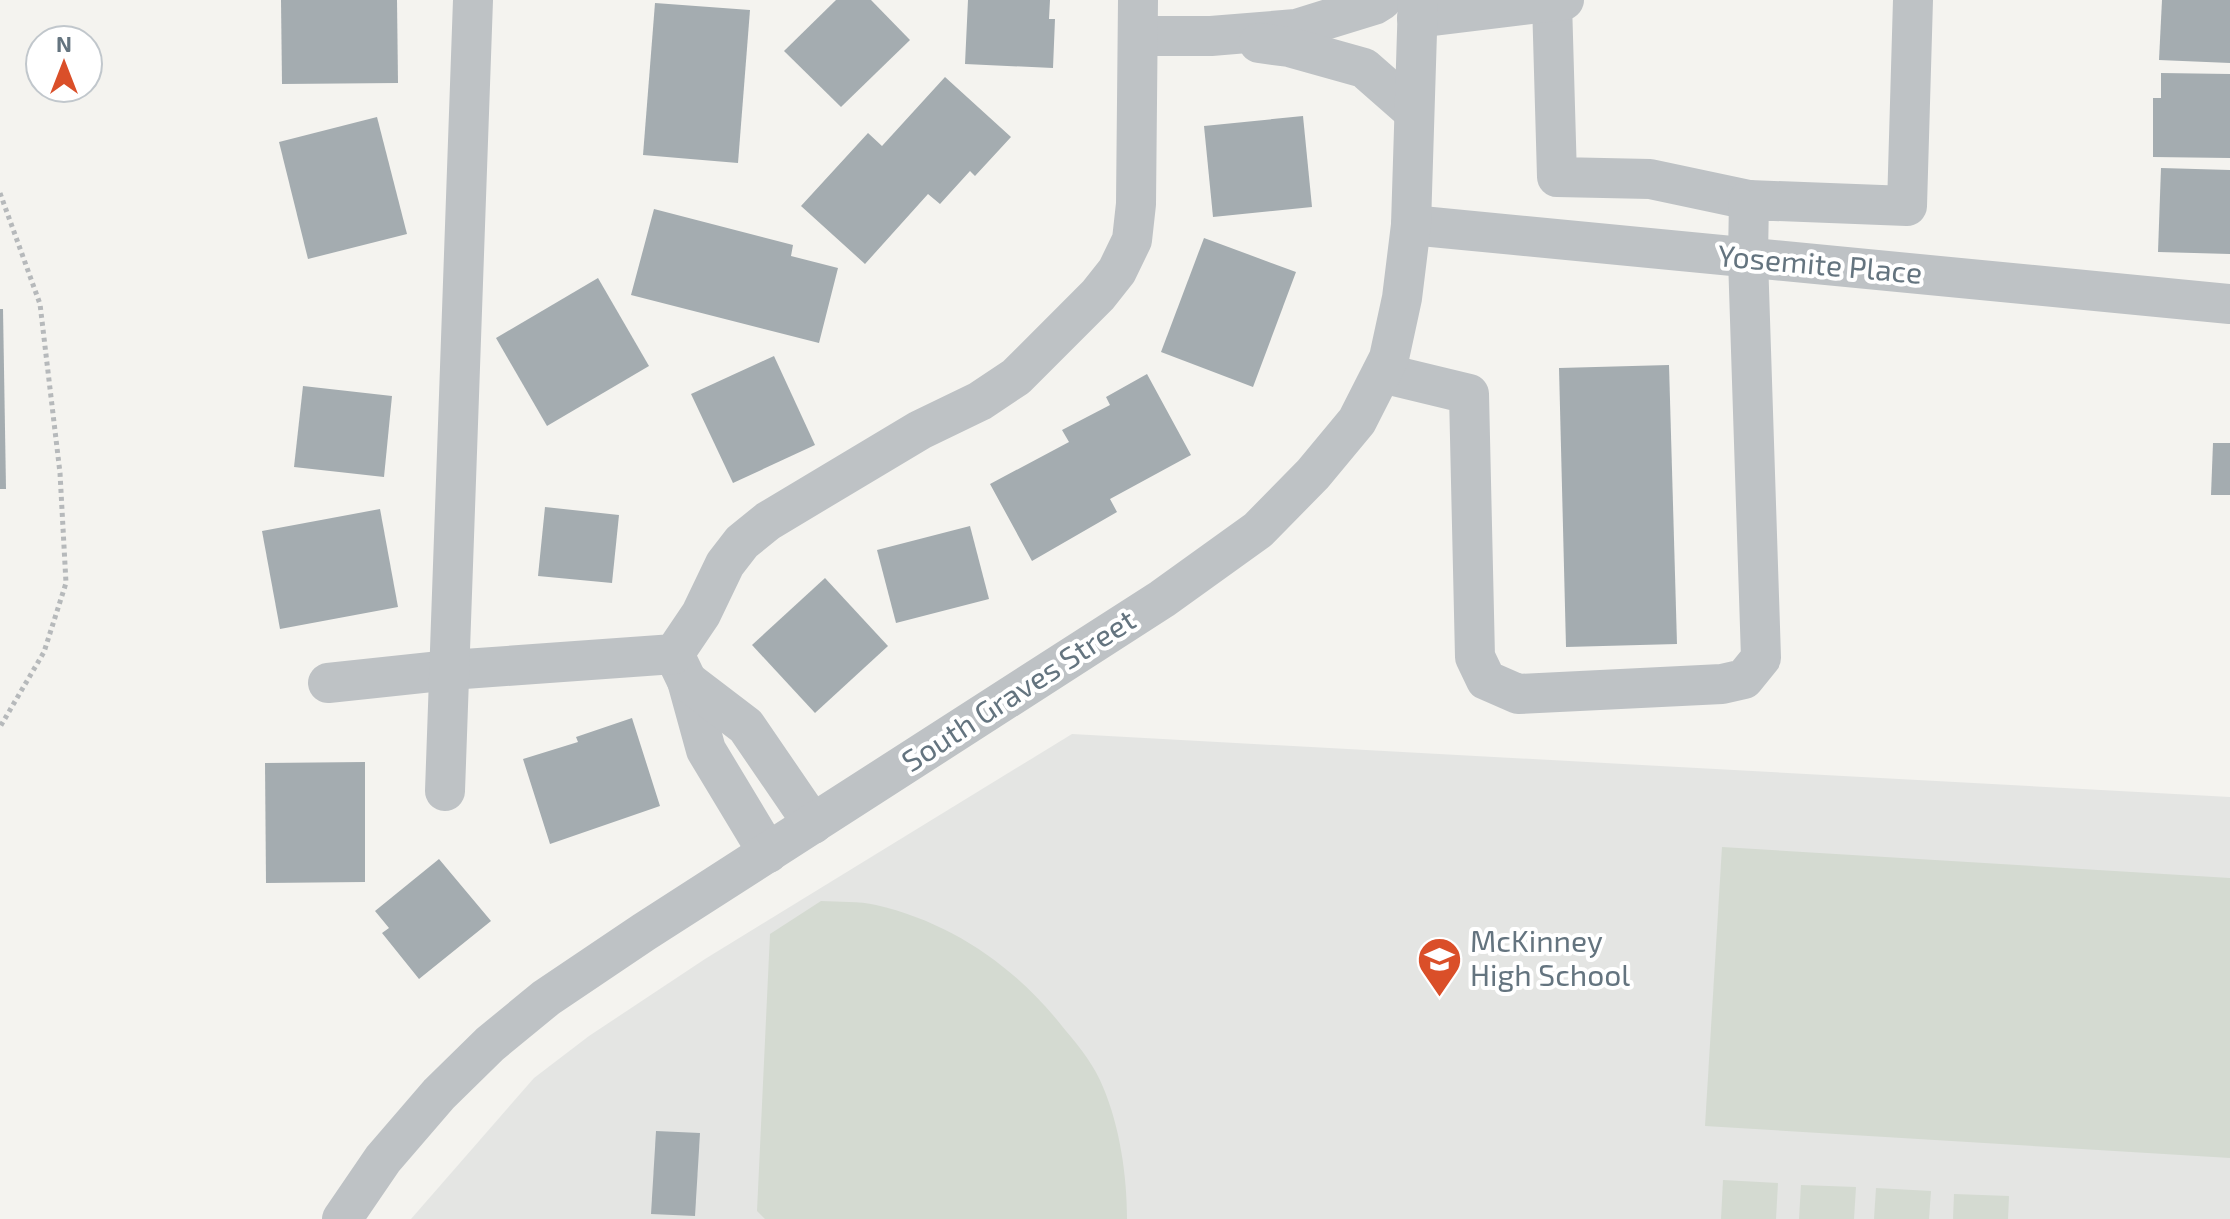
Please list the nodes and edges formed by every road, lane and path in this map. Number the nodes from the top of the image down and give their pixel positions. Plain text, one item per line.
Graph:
1 (473, 0) edge
2 (1382, 0) edge
3 (1913, 0) edge
4 (1558, 1) edge
5 (1418, 9) edge
6 (1138, 18) edge
7 (1211, 36) junction
8 (1413, 111) junction
9 (0, 193) edge
10 (1749, 200) junction
11 (1411, 225) junction
12 (1748, 258) junction
13 (2230, 304) edge
14 (1382, 373) junction
15 (681, 668) junction
16 (450, 670) junction
17 (328, 683) dead end
18 (0, 727) edge
19 (445, 791) dead end
20 (813, 824) junction
21 (768, 853) junction
22 (342, 1219) edge

1 - 16 street
2 - 7 street
3 - 10 street
4 - 5 street
4 - 10 street
5 - 8 street, South Graves Street
6 - 7 street
6 - 15 street
7 - 8 street
8 - 11 street, South Graves Street
9 - 18 path
10 - 12 street
11 - 12 street, Yosemite Place
11 - 14 street, South Graves Street
12 - 13 street, Yosemite Place
12 - 14 street
14 - 20 street, South Graves Street
15 - 16 street
15 - 20 street
15 - 21 street
16 - 17 street
16 - 19 street
20 - 21 street, South Graves Street
21 - 22 street, South Graves Street

